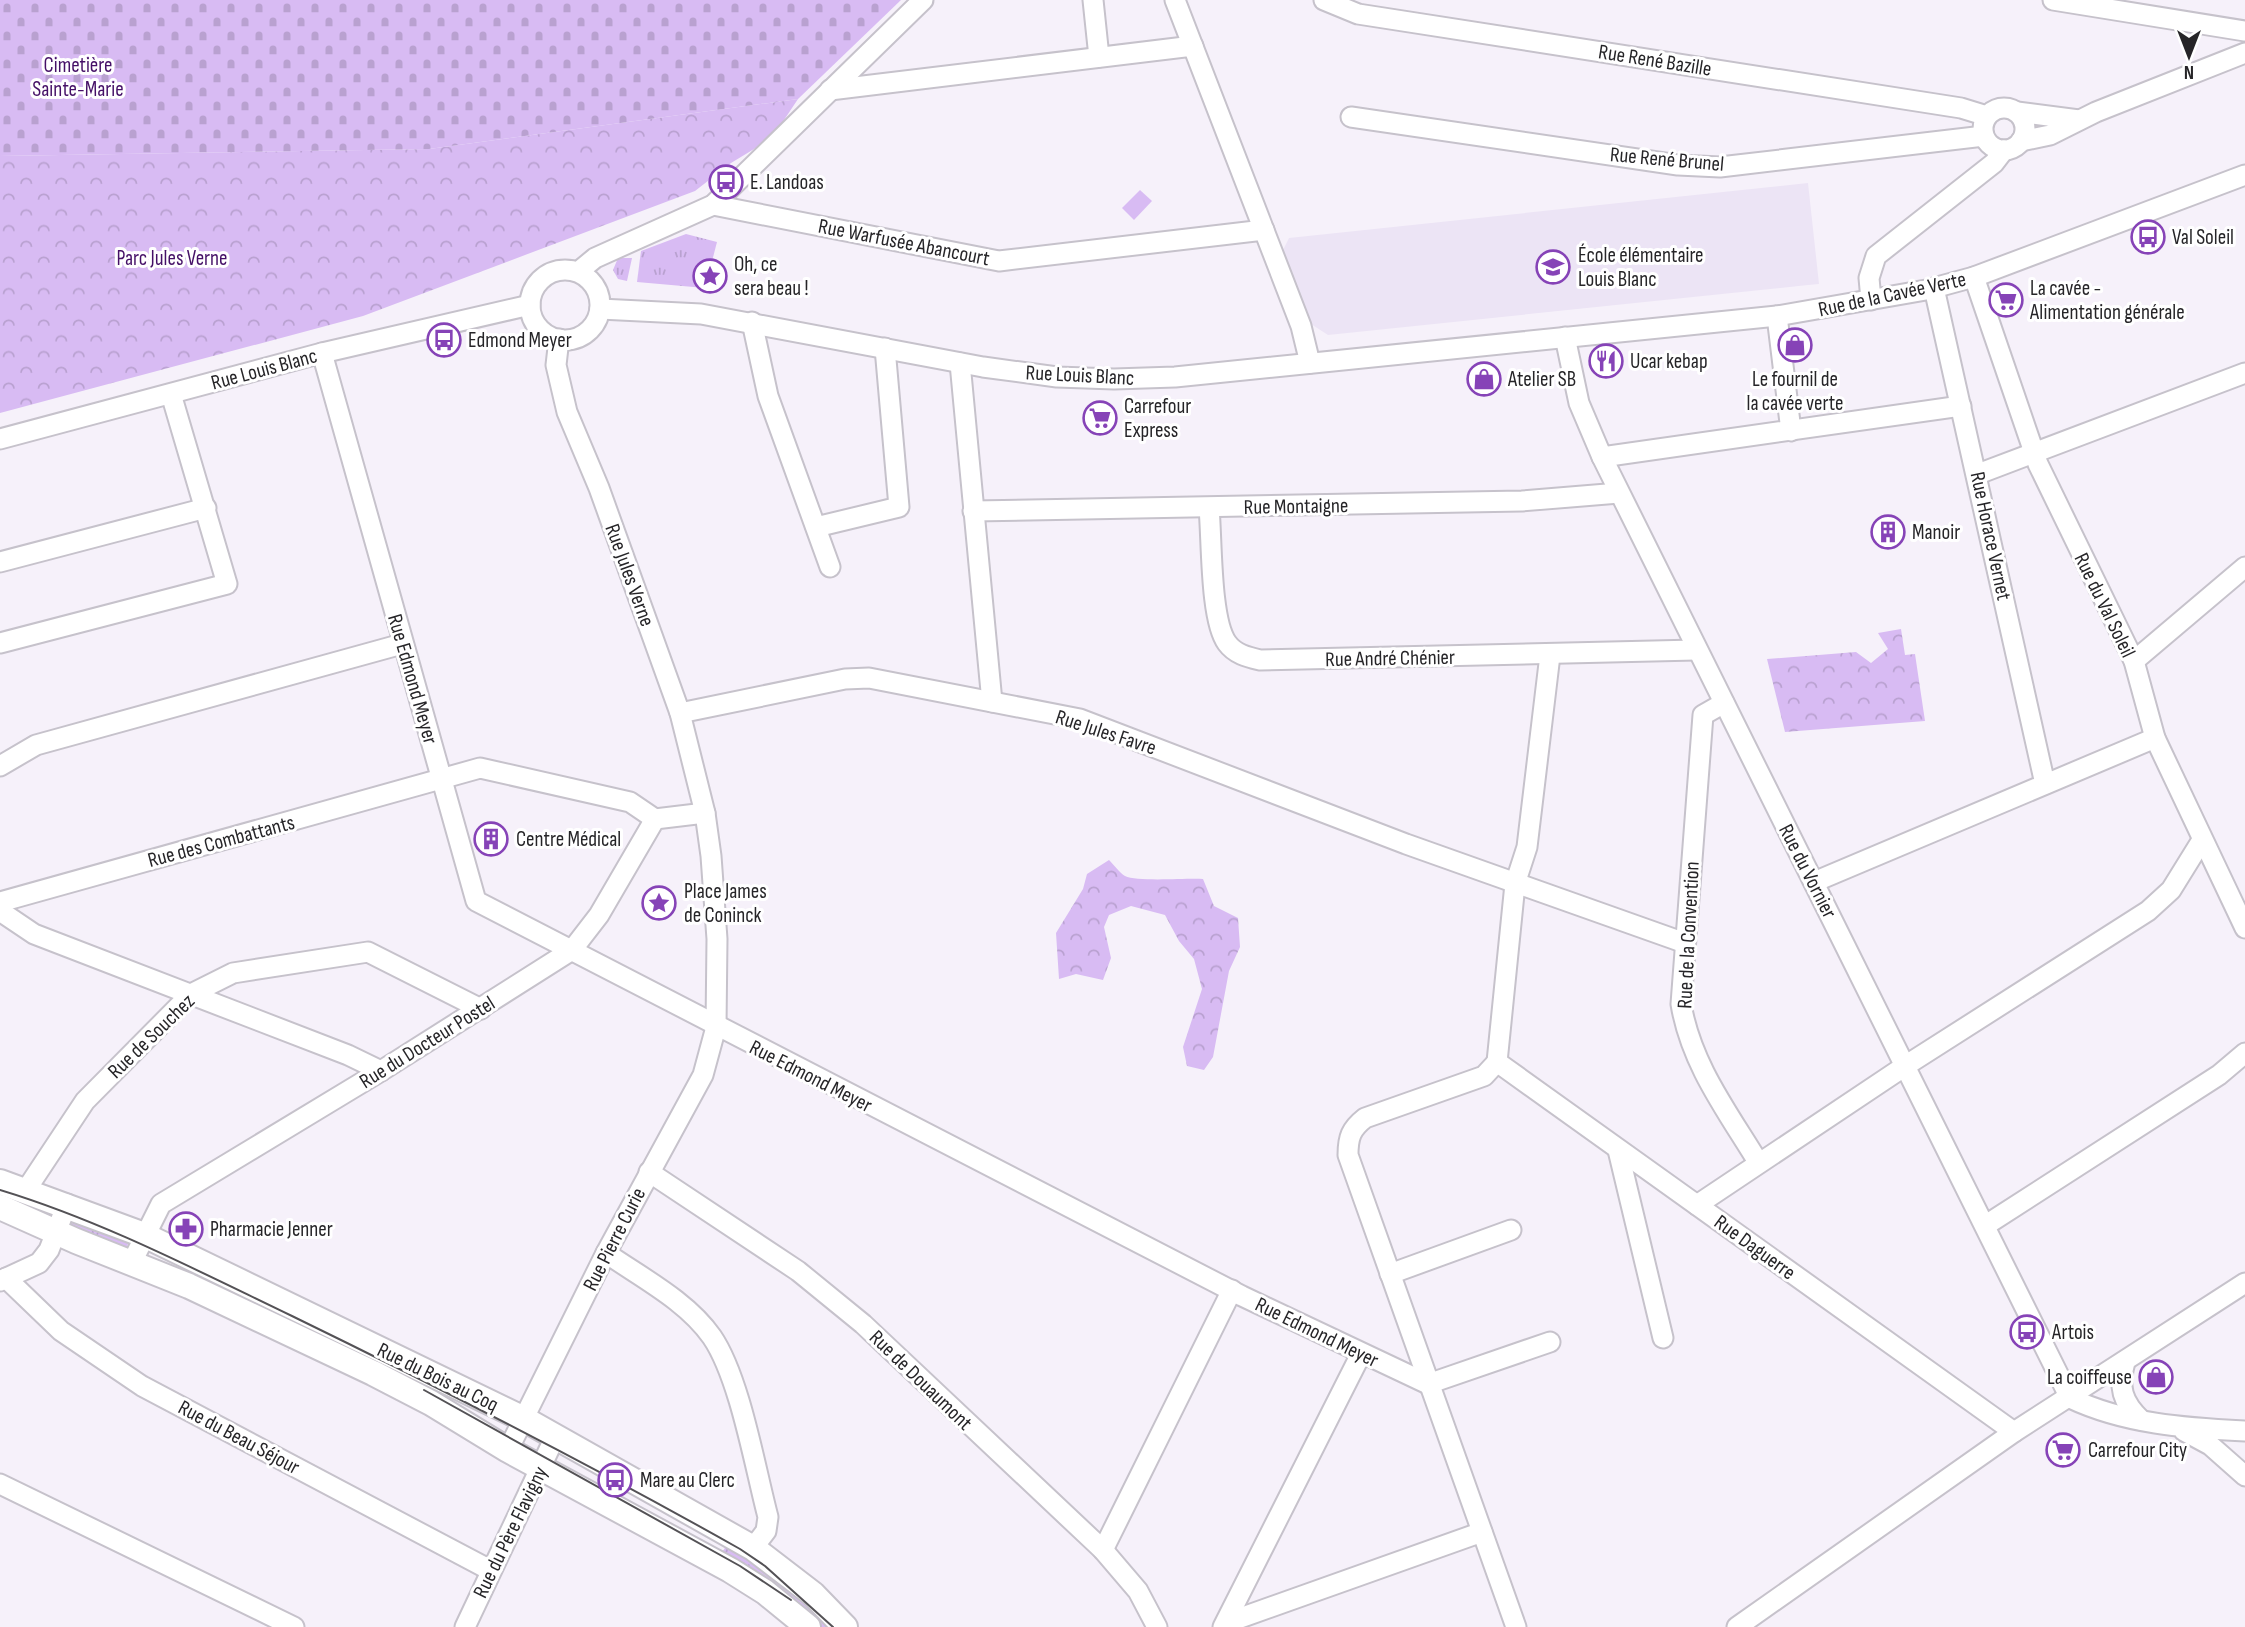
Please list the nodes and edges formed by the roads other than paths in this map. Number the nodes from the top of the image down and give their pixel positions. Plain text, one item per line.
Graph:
1 (923, 0) edge
2 (1093, 0) edge
3 (1175, 0) edge
4 (1324, 0) edge
5 (2053, 0) edge
6 (2245, 31) edge
7 (1193, 46) junction
8 (2245, 53) edge
9 (1099, 57) junction
10 (830, 90) junction
11 (2017, 112) junction
12 (1987, 116) junction
13 (1351, 117) dead end
14 (2079, 120) junction
15 (1984, 136) junction
16 (2012, 146) junction
17 (2245, 175) edge
18 (713, 205) junction
19 (1264, 230) junction
20 (578, 272) junction
21 (1974, 277) junction
22 (1934, 288) junction
23 (1871, 300) junction
24 (530, 305) junction
25 (600, 309) junction
26 (1777, 316) junction
27 (752, 322) junction
28 (1564, 337) junction
29 (559, 339) junction
30 (885, 348) junction
31 (322, 353) junction
32 (960, 363) junction
33 (1310, 363) junction
34 (2245, 373) edge
35 (171, 394) junction
36 (1961, 406) junction
37 (1791, 431) junction
38 (0, 439) edge
39 (2034, 454) junction
40 (1602, 457) junction
41 (1978, 474) junction
42 (1619, 493) junction
43 (206, 508) junction
44 (1209, 508) junction
45 (973, 511) junction
46 (816, 527) junction
47 (0, 562) edge
48 (830, 567) dead end
49 (2245, 567) edge
50 (0, 643) edge
51 (402, 645) junction
52 (1696, 650) junction
53 (1550, 655) junction
54 (2134, 661) junction
55 (992, 702) junction
56 (1724, 703) junction
57 (680, 713) junction
58 (2155, 737) junction
59 (0, 766) edge
60 (442, 780) junction
61 (2045, 784) junction
62 (705, 813) junction
63 (655, 818) junction
64 (2202, 840) junction
65 (1814, 882) junction
66 (1515, 884) junction
67 (0, 902) edge
68 (0, 911) edge
69 (2245, 928) edge
70 (1685, 943) junction
71 (572, 950) junction
72 (191, 995) junction
73 (481, 1009) junction
74 (716, 1027) junction
75 (2245, 1053) edge
76 (1497, 1062) junction
77 (1905, 1066) junction
78 (381, 1071) junction
79 (1618, 1150) junction
80 (1758, 1161) junction
81 (649, 1172) junction
82 (0, 1182) edge
83 (26, 1190) junction
84 (67, 1204) junction
85 (1697, 1205) junction
86 (0, 1207) edge
87 (1986, 1225) junction
88 (1511, 1230) dead end
89 (56, 1233) junction
90 (144, 1235) junction
91 (606, 1253) junction
92 (131, 1264) junction
93 (1390, 1274) junction
94 (3, 1279) edge
95 (2245, 1283) edge
96 (1232, 1290) junction
97 (1663, 1338) dead end
98 (1550, 1342) dead end
99 (1361, 1354) junction
100 (2125, 1362) junction
101 (1428, 1384) junction
102 (2070, 1398) junction
103 (524, 1419) junction
104 (2141, 1420) junction
105 (2176, 1427) junction
106 (2245, 1431) edge
107 (2014, 1432) junction
108 (555, 1437) junction
109 (2245, 1438) edge
110 (508, 1450) junction
111 (2229, 1462) junction
112 (540, 1468) junction
113 (2245, 1476) edge
114 (0, 1484) edge
115 (1482, 1532) junction
116 (753, 1548) junction
117 (1103, 1550) junction
118 (490, 1570) junction
119 (1225, 1625) edge
120 (294, 1627) edge
121 (465, 1627) edge
122 (808, 1627) edge
123 (845, 1627) edge
124 (1157, 1627) edge
125 (1516, 1627) edge
126 (1737, 1627) edge

1 - 10 street
2 - 9 street
3 - 7 street
4 - 12 street, Rue René Bazille
5 - 6 street
7 - 9 street
7 - 19 street
8 - 14 street
9 - 10 street
10 - 18 street
11 - 12 street
11 - 14 street
11 - 16 street
12 - 15 street
13 - 15 street, Rue René Brunel
14 - 16 street
15 - 16 street
16 - 23 street
17 - 21 street, Rue de la Cavée Verte
18 - 19 street, Rue Warfusée Abancourt
18 - 20 street
19 - 33 street
20 - 24 street
20 - 25 street
21 - 22 street, Rue de la Cavée Verte
21 - 39 street, Rue du Val Soleil
22 - 23 street, Rue de la Cavée Verte
22 - 36 street, Rue Horace Vernet
23 - 26 street, Rue de la Cavée Verte
24 - 29 street
24 - 31 street, Rue Louis Blanc
25 - 27 street, Rue Louis Blanc
25 - 29 street
26 - 28 street, Rue de la Cavée Verte
26 - 37 street
27 - 30 street, Rue Louis Blanc
27 - 46 street
28 - 33 street, Rue Louis Blanc
28 - 40 street, Rue du Vornier
29 - 57 street, Rue Jules Verne
30 - 32 street, Rue Louis Blanc
30 - 46 street
31 - 35 street, Rue Louis Blanc
31 - 51 street, Rue Edmond Meyer
32 - 33 street, Rue Louis Blanc
32 - 45 street
34 - 39 street
35 - 38 street, Rue Louis Blanc
35 - 43 street
36 - 37 street
36 - 41 street, Rue Horace Vernet
37 - 40 street
39 - 41 street
39 - 54 street, Rue du Val Soleil
40 - 42 street, Rue du Vornier
41 - 61 street, Rue Horace Vernet
42 - 44 street, Rue Montaigne
42 - 52 street, Rue du Vornier
43 - 47 street
43 - 50 street
44 - 45 street, Rue Montaigne
44 - 53 street, Rue André Chénier
45 - 55 street
46 - 48 street
49 - 54 street
51 - 59 street
51 - 60 street, Rue Edmond Meyer
52 - 53 street, Rue André Chénier
52 - 56 street, Rue du Vornier
53 - 66 street
54 - 58 street, Rue du Val Soleil
55 - 57 street, Rue Jules Favre
55 - 66 street, Rue Jules Favre
56 - 65 street, Rue du Vornier
56 - 70 street, Rue de la Convention
57 - 62 street, Rue Jules Verne
58 - 61 street
58 - 64 street, Rue du Val Soleil
60 - 63 street, Rue des Combattants
60 - 67 street, Rue des Combattants
60 - 71 street, Rue Edmond Meyer
61 - 65 street
62 - 63 street
62 - 74 street
63 - 71 street, Rue du Docteur Postel
64 - 69 street, Rue du Val Soleil
64 - 77 street
65 - 77 street, Rue du Vornier
66 - 70 street, Rue Jules Favre
66 - 76 street
68 - 72 street
70 - 80 street, Rue de la Convention
71 - 73 street, Rue du Docteur Postel
71 - 74 street, Rue Edmond Meyer
72 - 73 street, Rue de Souchez
72 - 78 street
72 - 83 street, Rue de Souchez
73 - 78 street, Rue du Docteur Postel
74 - 81 street, Rue Pierre Curie
74 - 96 street, Rue Edmond Meyer
75 - 87 street
76 - 79 street, Rue Daguerre
76 - 93 street
77 - 80 street
77 - 87 street, Rue du Vornier
78 - 90 street, Rue du Docteur Postel
79 - 85 street, Rue Daguerre
79 - 97 street
80 - 85 street
81 - 91 street, Rue Pierre Curie
81 - 117 street, Rue de Douaumont
82 - 83 main road, Rue du Bois au Coq
83 - 84 main road, Rue du Bois au Coq
84 - 89 street
84 - 90 main road, Rue du Bois au Coq
85 - 107 street, Rue Daguerre
86 - 89 main road, Rue du Bois au Coq
87 - 102 street, Rue du Vornier
88 - 93 street
89 - 92 main road, Rue du Bois au Coq
89 - 94 street
90 - 92 street, Rue du Docteur Postel
90 - 103 main road, Rue du Bois au Coq
91 - 103 street, Rue Pierre Curie
91 - 116 street
92 - 110 main road, Rue du Bois au Coq
93 - 101 street
94 - 118 street, Rue du Beau Séjour
95 - 100 street
96 - 99 street, Rue Edmond Meyer
96 - 117 street
98 - 101 street
99 - 101 street, Rue Edmond Meyer
99 - 119 street
100 - 102 street
100 - 104 street
101 - 115 street
102 - 104 street
102 - 107 street
103 - 108 main road, Rue du Bois au Coq
103 - 110 street, Rue Pierre Curie
104 - 105 street
105 - 106 street
105 - 111 street
107 - 126 street
108 - 112 street, Rue du Père Flavigny
108 - 116 main road, Rue du Bois au Coq
109 - 111 street
110 - 112 main road, Rue du Bois au Coq
111 - 113 street
112 - 118 street, Rue du Père Flavigny
112 - 122 main road, Rue du Bois au Coq
114 - 120 street
115 - 119 street
115 - 125 street
116 - 123 main road, Rue du Bois au Coq
117 - 124 street, Rue de Douaumont
118 - 121 street, Rue du Père Flavigny

